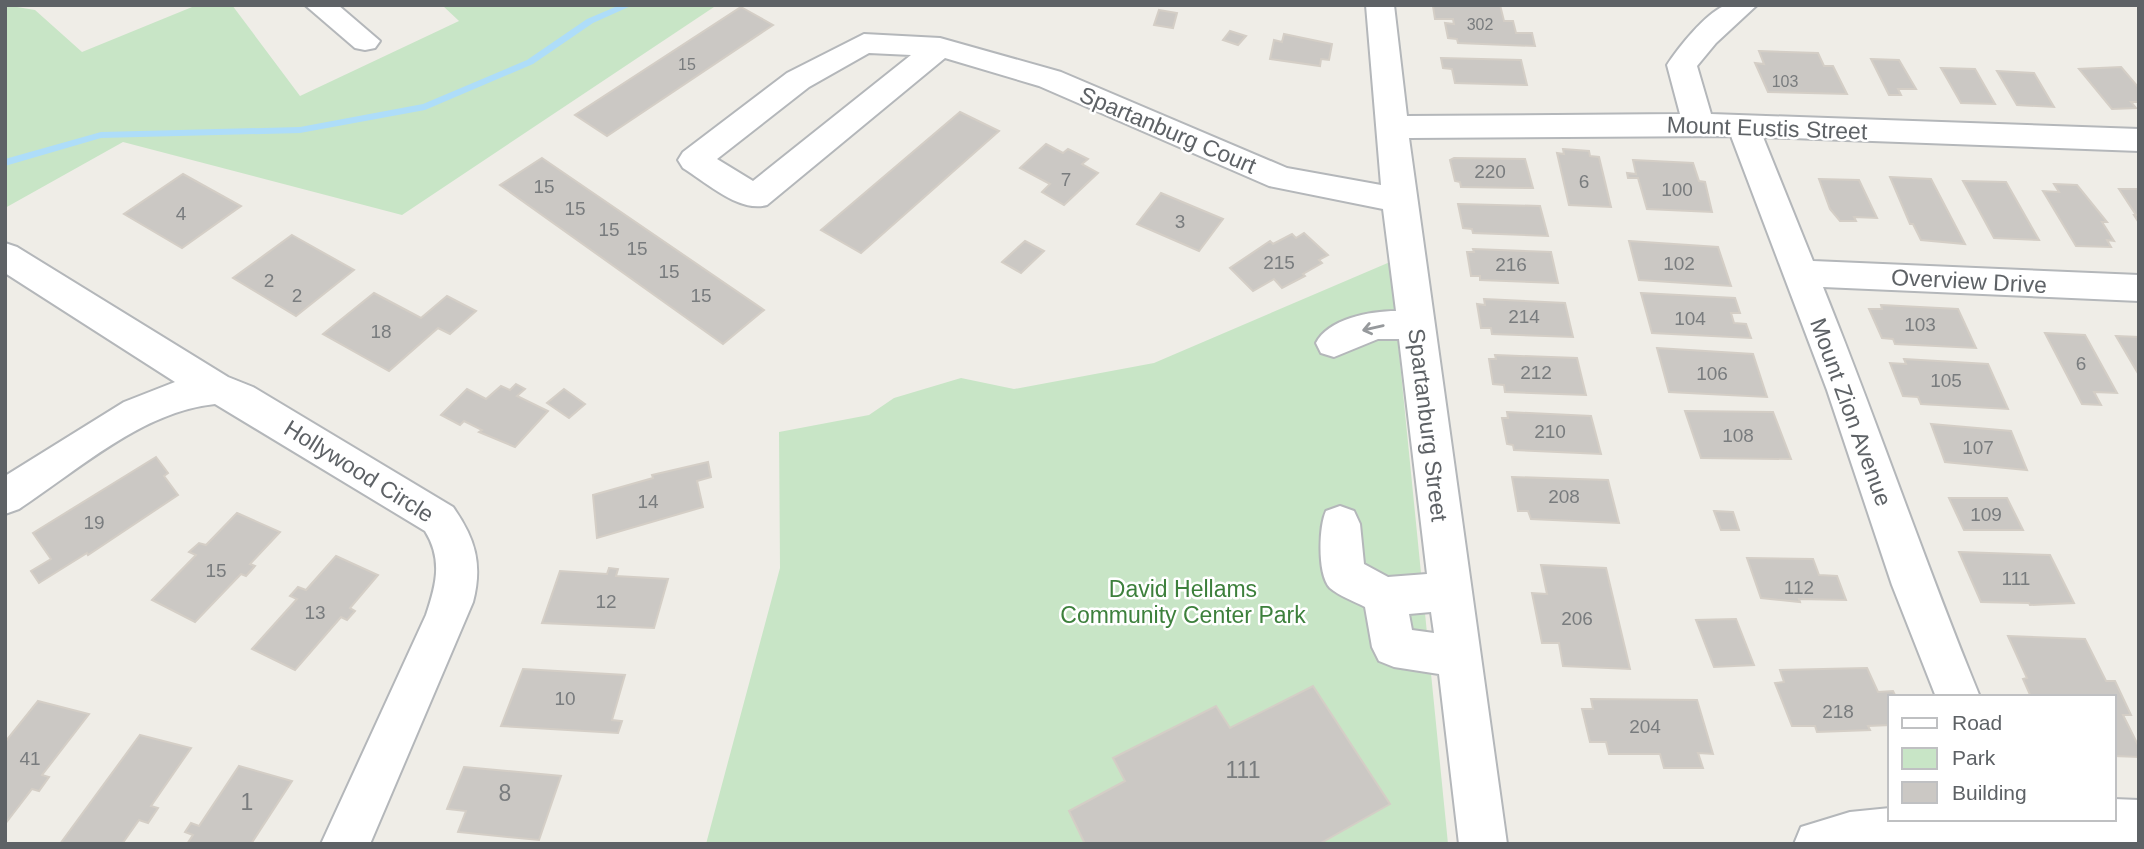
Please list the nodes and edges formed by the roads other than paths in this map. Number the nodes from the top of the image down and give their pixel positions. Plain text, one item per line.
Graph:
1 (318, 5) edge
2 (1381, 5) edge
3 (1743, 5) edge
4 (365, 41) dead end
5 (940, 47) junction
6 (1698, 124) junction
7 (1394, 127) junction
8 (1743, 127) junction
9 (2139, 140) edge
10 (1399, 200) junction
11 (5, 256) edge
12 (1800, 273) junction
13 (2139, 288) edge
14 (1415, 325) junction
15 (1334, 343) dead end
16 (215, 388) junction
17 (5, 497) edge
18 (1340, 524) dead end
19 (1450, 592) junction
20 (1384, 596) junction
21 (1458, 653) junction
22 (1957, 695) edge
23 (2004, 821) edge
24 (2041, 821) edge
25 (2139, 824) edge
26 (1944, 836) edge
27 (345, 844) edge
28 (1483, 844) edge
29 (1818, 844) edge

1 - 4 street
2 - 7 street, Spartanburg Street
3 - 6 street
5 - 5 street, Spartanburg Court
5 - 10 street, Spartanburg Court
6 - 7 street, Mount Eustis Street
6 - 8 street, Mount Eustis Street
7 - 10 street, Spartanburg Street
8 - 9 street, Mount Eustis Street
8 - 12 street, Mount Zion Avenue
10 - 14 street, Spartanburg Street
11 - 16 street, Hollywood Circle
12 - 13 street, Overview Drive
12 - 22 street, Mount Zion Avenue
14 -> 15 street
14 - 19 street, Spartanburg Street
16 - 17 street
16 - 27 street, Hollywood Circle
18 - 20 street
19 - 20 street
19 - 21 street, Spartanburg Street
20 - 21 street
21 - 28 street, Spartanburg Street
23 - 26 street
24 - 25 street
26 - 29 street

